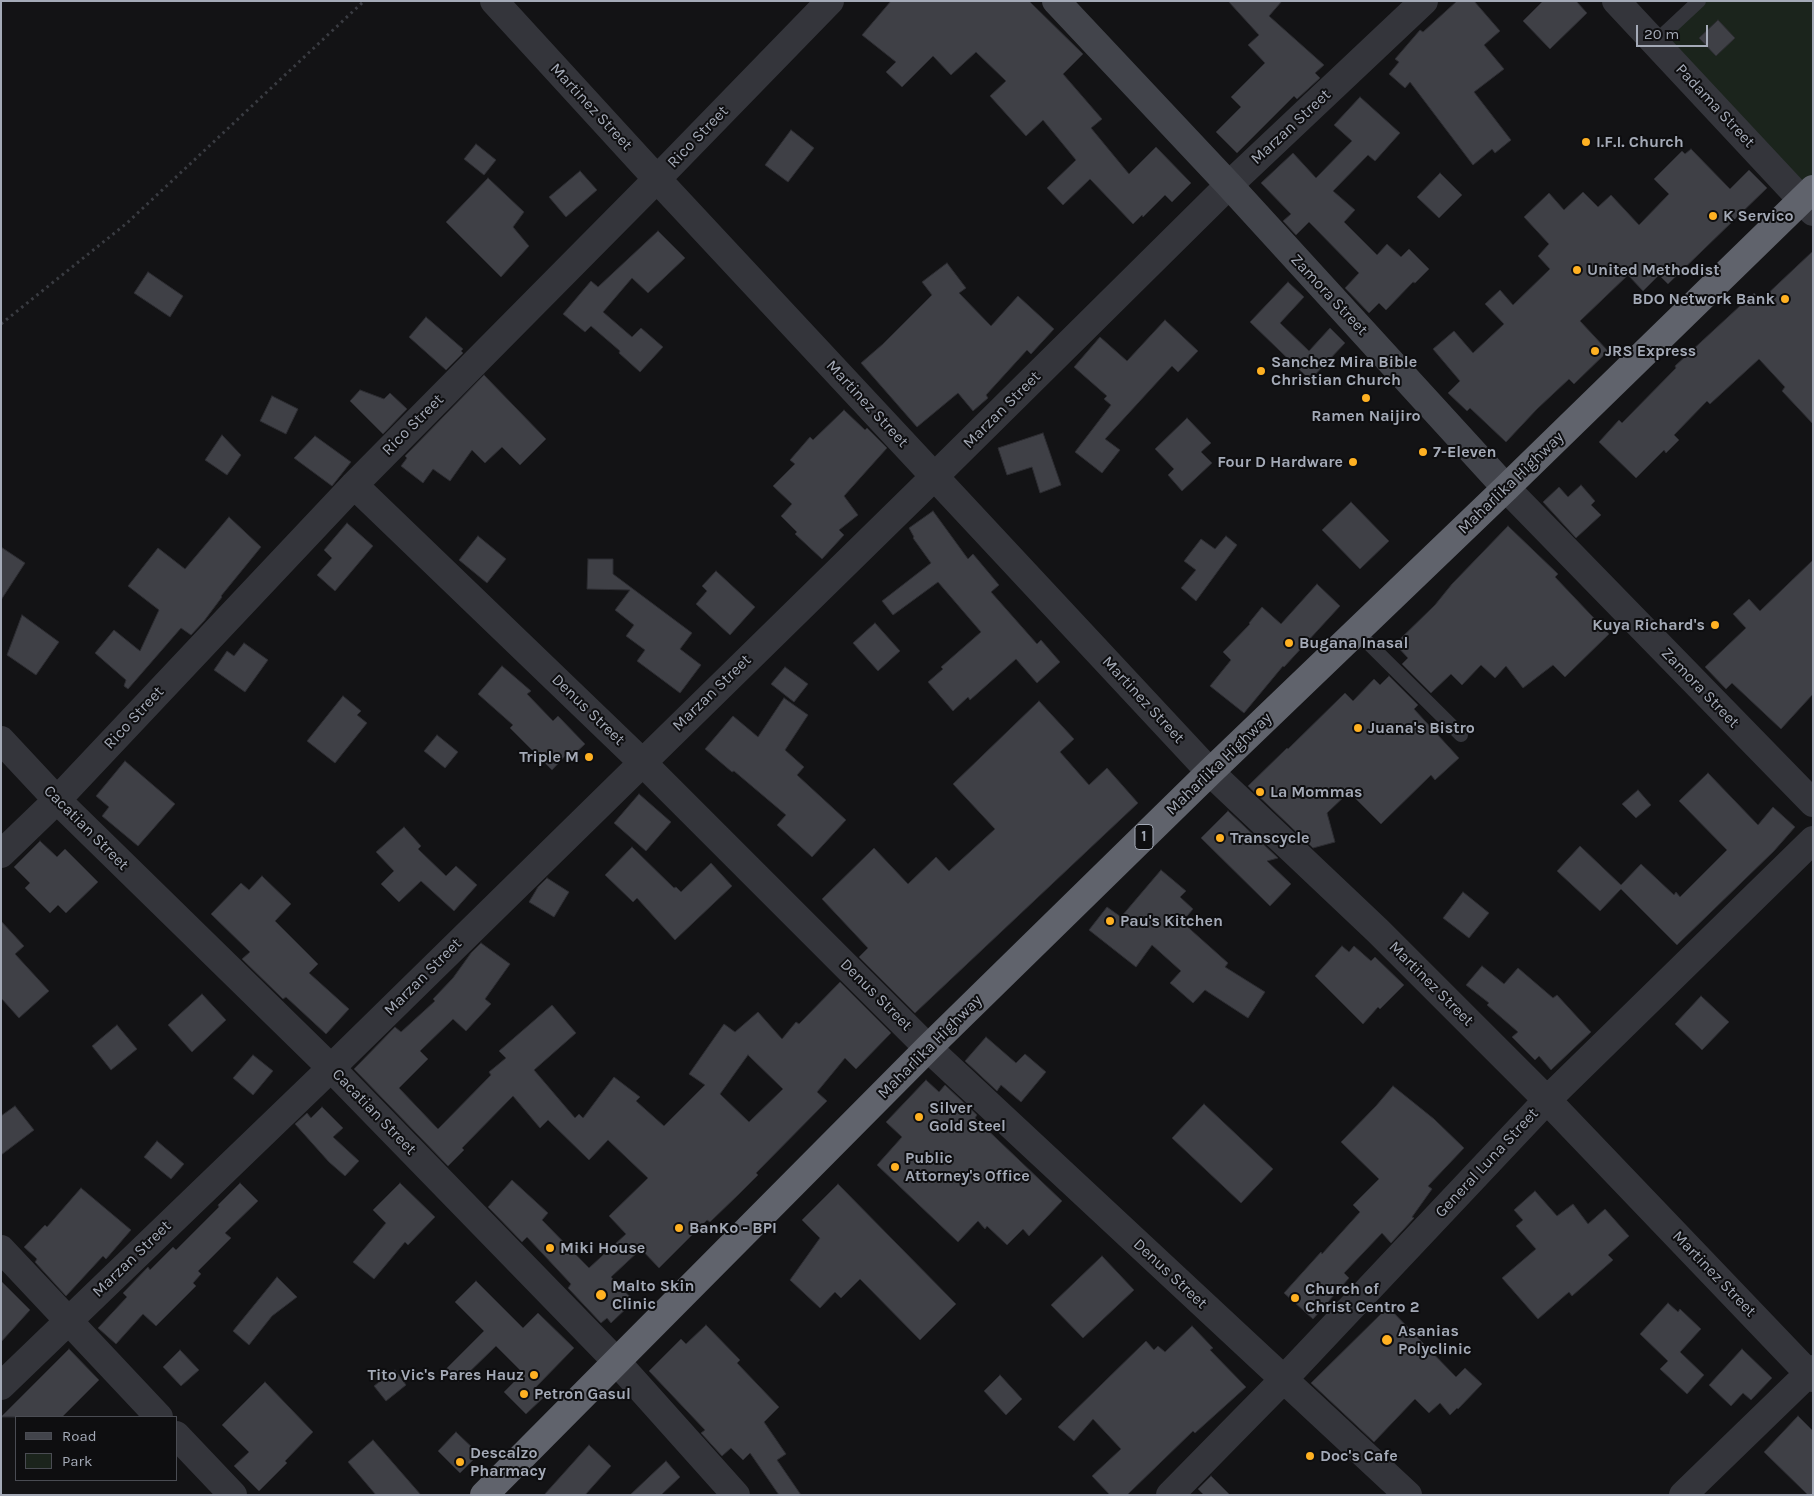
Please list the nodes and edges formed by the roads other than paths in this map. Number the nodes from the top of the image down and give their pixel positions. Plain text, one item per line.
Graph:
1 (494, 1) edge
2 (830, 1) edge
3 (1056, 1) edge
4 (1424, 1) edge
5 (1616, 1) edge
6 (1699, 1) edge
7 (1655, 42) junction
8 (657, 179) junction
9 (1229, 186) junction
10 (1809, 200) edge
11 (934, 477) junction
12 (354, 485) junction
13 (1506, 488) junction
14 (1356, 631) junction
15 (1461, 735) dead end
16 (1, 740) edge
17 (642, 762) junction
18 (1210, 772) junction
19 (57, 800) junction
20 (1813, 803) edge
21 (1813, 840) edge
22 (1, 854) edge
23 (928, 1048) junction
24 (331, 1068) junction
25 (1547, 1100) junction
26 (1, 1249) edge
27 (68, 1321) junction
28 (616, 1361) junction
29 (1811, 1374) edge
30 (1283, 1380) junction
31 (1, 1386) edge
32 (159, 1416) edge
33 (178, 1437) edge
34 (233, 1495) edge
35 (484, 1495) edge
36 (736, 1495) edge
37 (1170, 1495) edge
38 (1408, 1495) edge
39 (1683, 1495) edge

1 - 8 street, Martinez Street
2 - 8 street, Rico Street
3 - 9 street, Zamora Street
4 - 9 street, Marzan Street
5 - 7 street, Padama Street
6 - 7 lane
7 - 10 street, Padama Street
8 - 11 street, Martinez Street
8 - 12 street, Rico Street
9 - 11 street, Marzan Street
9 - 13 street, Zamora Street
10 - 13 highway, Maharlika Highway / 1
11 - 17 street, Marzan Street
11 - 18 street, Martinez Street
12 - 17 street, Denus Street
12 - 19 street, Rico Street
13 - 14 highway, Maharlika Highway / 1
13 - 20 street, Zamora Street
14 - 15 lane
14 - 18 highway, Maharlika Highway / 1
16 - 19 street, Cacatian Street
17 - 23 street, Denus Street
17 - 24 street, Marzan Street
18 - 23 highway, Maharlika Highway / 1
18 - 25 street, Martinez Street
19 - 22 street, Rico Street
19 - 24 street, Cacatian Street
21 - 25 street, General Luna Street
23 - 28 highway, Maharlika Highway / 1
23 - 30 street, Denus Street
24 - 27 street, Marzan Street
24 - 28 street, Cacatian Street
25 - 29 street, Martinez Street
25 - 30 street, General Luna Street
26 - 27 street
27 - 31 street, Marzan Street
27 - 32 street
28 - 35 highway, Maharlika Highway / 1
28 - 36 street, Cacatian Street
29 - 39 street
30 - 37 street, General Luna Street
30 - 38 street, Denus Street
33 - 34 street

